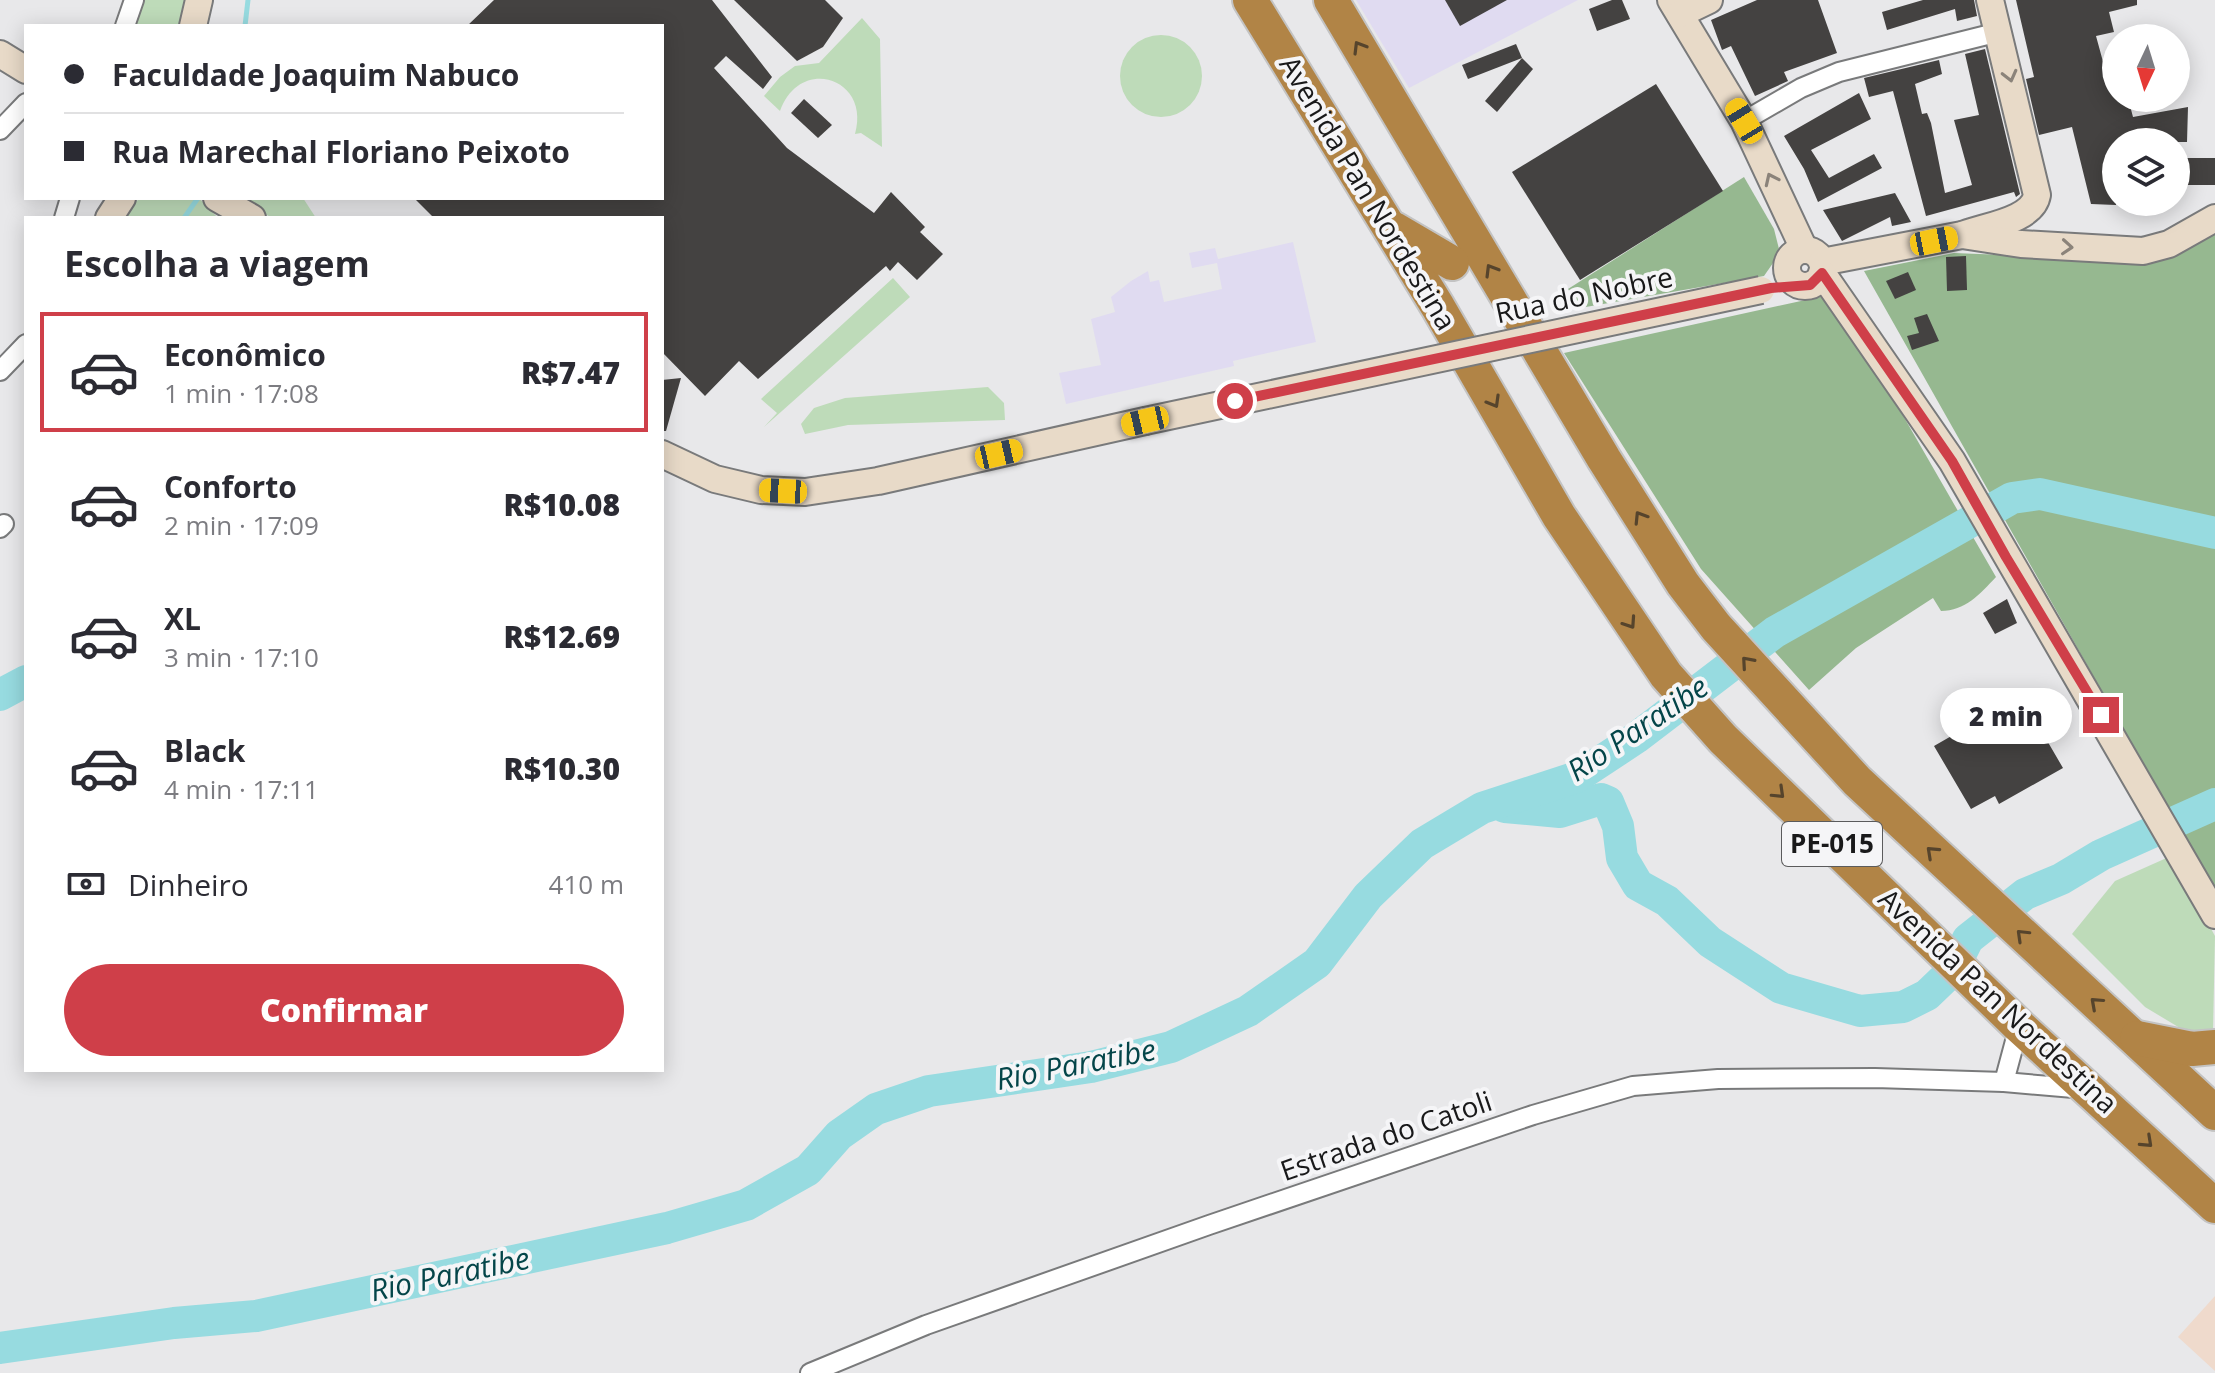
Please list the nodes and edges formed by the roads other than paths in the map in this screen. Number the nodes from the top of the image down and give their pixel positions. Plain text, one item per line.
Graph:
1 (134, 0) edge
2 (199, 0) edge
3 (1250, 0) edge
4 (1331, 0) edge
5 (1709, 0) edge
6 (1990, 0) edge
7 (1676, 7) edge
8 (126, 24) edge
9 (193, 24) edge
10 (1999, 32) junction
11 (0, 54) edge
12 (24, 69) edge
13 (24, 105) edge
14 (1744, 121) junction
15 (1, 132) edge
16 (222, 200) edge
17 (249, 216) edge
18 (2011, 218) junction
19 (2215, 218) edge
20 (1390, 227) junction
21 (1962, 235) junction
22 (2021, 244) junction
23 (1452, 263) dead end
24 (1808, 267) junction
25 (24, 348) edge
26 (0, 371) edge
27 (664, 455) edge
28 (2215, 915) edge
29 (2013, 1020) junction
30 (2135, 1037) junction
31 (2215, 1047) edge
32 (2004, 1082) junction
33 (2091, 1090) junction
34 (2215, 1113) edge
35 (2215, 1206) edge
36 (810, 1373) edge

1 - 8 street
2 - 9 main road
3 - 20 highway, Avenida Pan Nordestina / PE-015
30 -> 4 highway, PE-015
5 - 7 main road
6 - 10 main road
7 - 14 main road
10 - 14 street
10 -> 18 main road
11 - 12 main road
13 - 15 street
24 -> 14 main road
16 - 17 main road
18 - 21 main road
18 - 22 main road
22 -> 19 main road
20 - 23 highway
20 -> 29 highway, Avenida Pan Nordestina / PE-015
21 - 22 main road
21 - 24 main road, Rua do Nobre
24 - 27 main road, Rua do Nobre, bridge
24 - 28 main road
25 - 26 street
29 - 32 street
29 - 33 highway, Avenida Pan Nordestina / PE-015
30 - 31 highway
30 - 34 highway, PE-015
32 - 33 street, Estrada do Catoli
32 - 36 street, Estrada do Catoli
33 -> 35 highway, Avenida Pan Nordestina / PE-015

